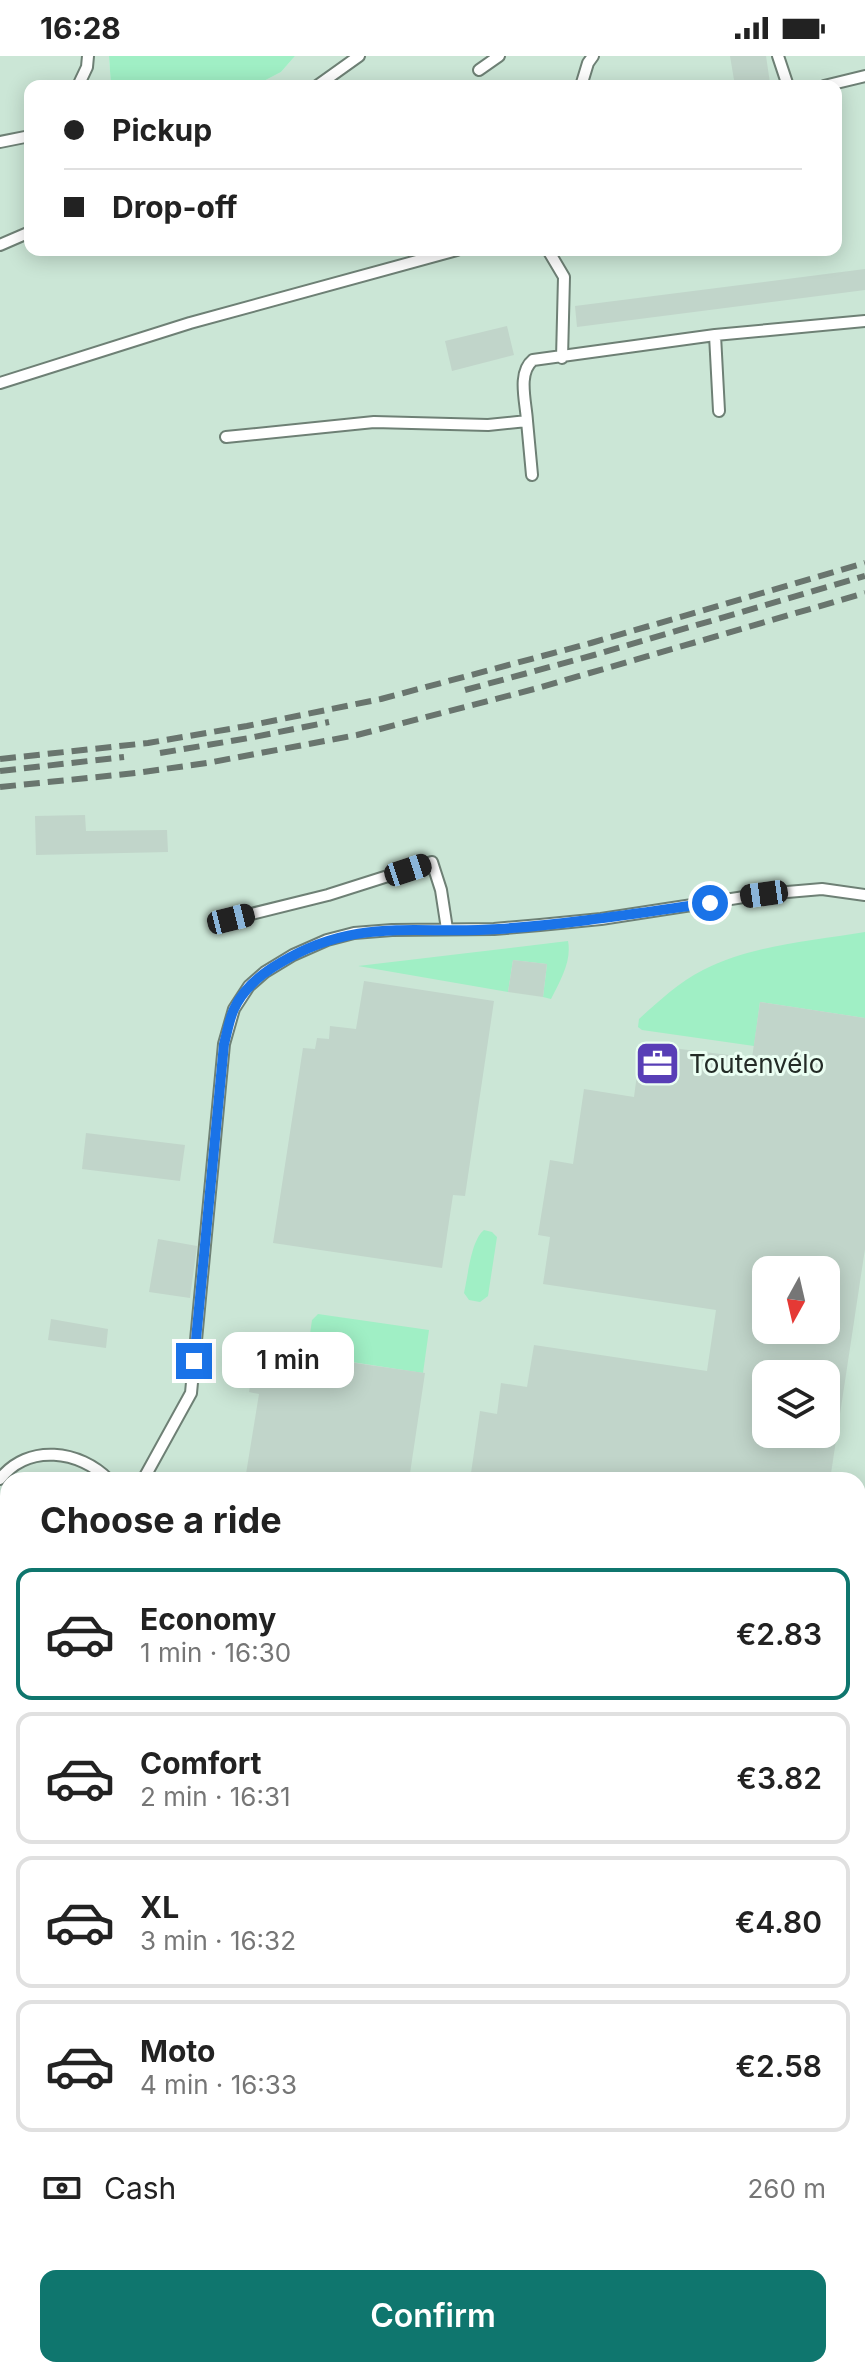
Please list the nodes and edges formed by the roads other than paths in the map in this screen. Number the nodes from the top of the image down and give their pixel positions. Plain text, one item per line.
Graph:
1 (88, 56) edge
2 (359, 56) edge
3 (499, 56) edge
4 (593, 56) edge
5 (778, 56) edge
6 (479, 70) dead end
7 (865, 76) edge
8 (81, 80) edge
9 (325, 80) edge
10 (583, 80) edge
11 (786, 80) edge
12 (842, 82) edge
13 (24, 137) edge
14 (0, 142) edge
15 (24, 235) edge
16 (0, 245) edge
17 (435, 256) edge
18 (552, 256) edge
19 (865, 321) edge
20 (715, 335) junction
21 (562, 358) junction
22 (0, 383) edge
23 (719, 411) dead end
24 (527, 421) junction
25 (226, 437) dead end
26 (532, 475) dead end
27 (865, 895) edge
28 (231, 919) dead end
29 (447, 929) junction
30 (9, 1472) edge
31 (101, 1472) edge
32 (147, 1472) edge

1 - 8 lane
2 - 9 lane
3 - 6 lane
4 - 10 lane
5 - 11 lane
7 - 12 lane
13 - 14 lane
15 - 16 lane
17 - 22 lane
18 - 21 lane
19 - 20 lane
20 - 21 lane
20 - 23 lane
21 - 24 lane
24 - 25 lane
24 - 26 lane
27 - 29 lane
28 - 29 lane
29 - 32 lane
30 - 31 lane

